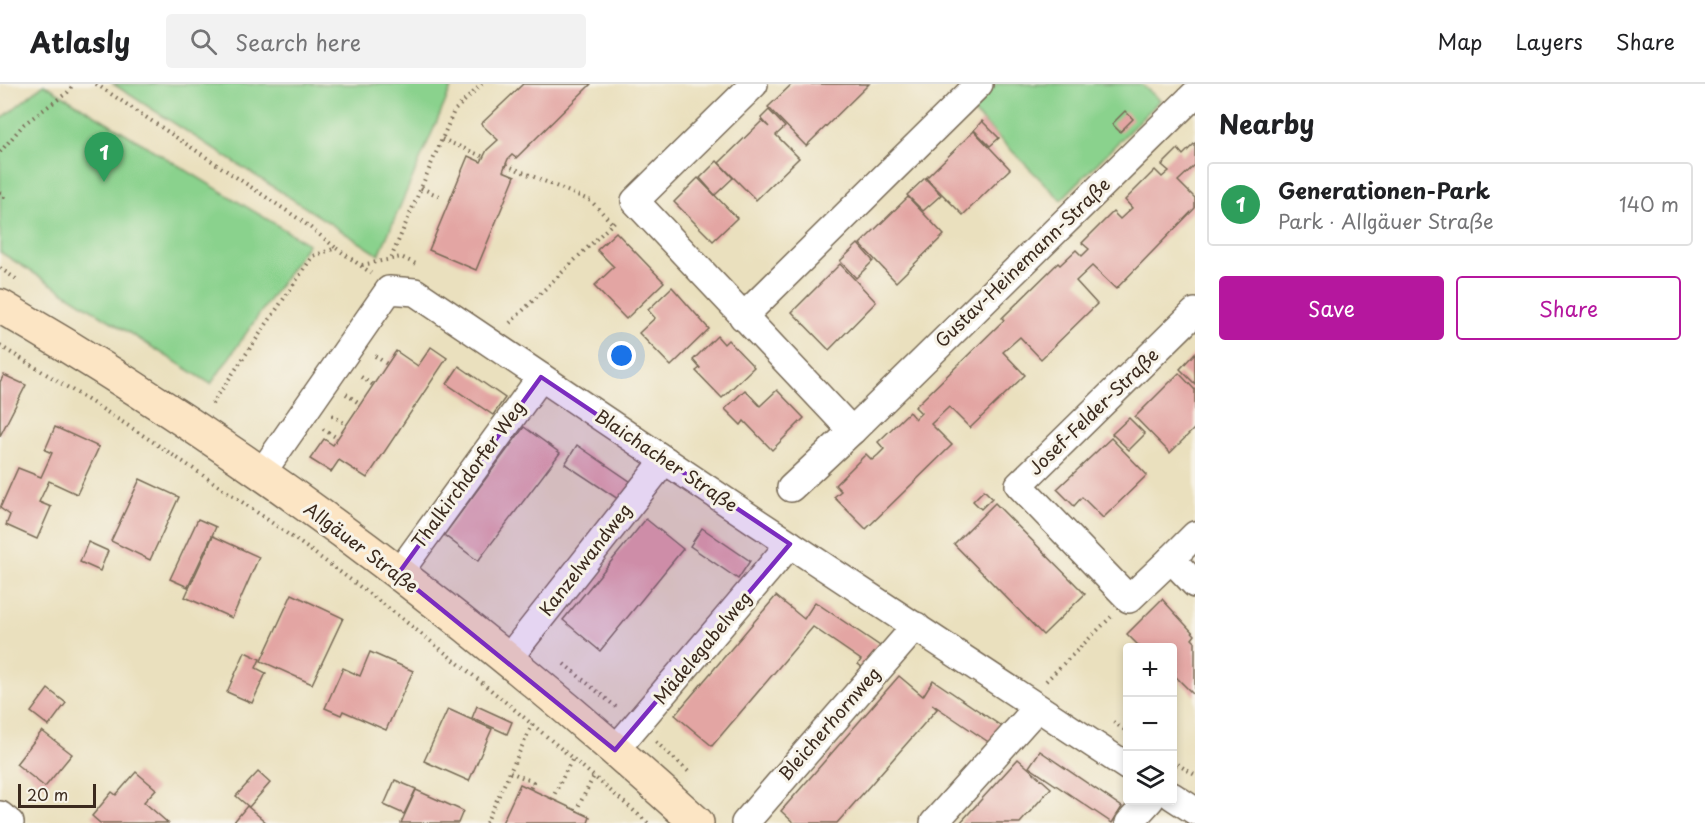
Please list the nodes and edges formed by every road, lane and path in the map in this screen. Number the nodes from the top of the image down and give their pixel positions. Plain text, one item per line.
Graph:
1 (73, 84) edge
2 (96, 84) edge
3 (482, 84) edge
4 (754, 84) edge
5 (979, 84) edge
6 (1195, 94) edge
7 (442, 139) junction
8 (0, 152) edge
9 (484, 157) dead end
10 (506, 165) dead end
11 (421, 188) junction
12 (0, 192) edge
13 (439, 196) dead end
14 (5, 199) dead end
15 (634, 201) junction
16 (612, 223) junction
17 (336, 248) junction
18 (391, 259) dead end
19 (389, 290) junction
20 (0, 306) edge
21 (1195, 312) edge
22 (743, 317) junction
23 (510, 323) dead end
24 (0, 346) edge
25 (541, 377) junction
26 (213, 402) dead end
27 (852, 431) junction
28 (665, 460) junction
29 (261, 474) junction
30 (791, 488) dead end
31 (1195, 535) edge
32 (790, 544) junction
33 (1171, 559) junction
34 (398, 574) junction
35 (1195, 584) edge
36 (1129, 599) junction
37 (916, 626) junction
38 (508, 659) junction
39 (1047, 679) dead end
40 (550, 694) junction
41 (1037, 708) junction
42 (533, 723) junction
43 (604, 741) junction
44 (573, 758) junction
45 (1123, 764) edge
46 (1177, 764) edge
47 (510, 772) junction
48 (594, 776) junction
49 (1195, 776) edge
50 (530, 789) dead end
51 (552, 799) dead end
52 (1177, 799) edge
53 (1146, 805) edge
54 (576, 811) dead end
55 (1195, 811) edge
56 (0, 815) edge
57 (10, 823) edge
58 (486, 823) edge
59 (648, 823) edge
60 (697, 823) edge
61 (745, 823) edge
62 (934, 823) edge
63 (1129, 823) edge

1 - 8 path
2 - 17 path
3 - 7 path
4 - 15 street
5 - 22 street
6 - 27 street, Gustav-Heinemann-Straße
7 - 9 path
7 - 11 path
10 - 16 path
11 - 13 path
11 - 18 path
12 - 14 path
15 - 16 path
15 - 22 street
16 - 23 path
17 - 19 path
17 - 26 path
19 - 25 street, Blaichacher Straße
19 - 29 street
20 - 29 main road, Allgäuer Straße
21 - 36 street, Josef-Felder-Straße
22 - 27 street
24 - 42 path
25 - 28 street, Blaichacher Straße
25 - 34 street, Thalkirchdorfer Weg
27 - 30 street, Gustav-Heinemann-Straße
28 - 32 street, Blaichacher Straße
28 - 38 street, Kanzelwandweg
29 - 34 main road, Allgäuer Straße
31 - 33 street
32 - 37 street, Blaichacher Straße
32 - 43 street, Mädelegabelweg
33 - 35 street
33 - 36 street
34 - 38 main road, Allgäuer Straße
36 - 39 path
37 - 41 street, Blaichacher Straße
37 - 61 street, Bleicherhornweg
38 - 40 main road, Allgäuer Straße
40 - 42 path
40 - 43 main road, Allgäuer Straße
41 - 45 street, Blaichacher Straße
41 - 62 street
42 - 44 path
42 - 47 path
43 - 44 path
43 - 48 path
43 - 60 main road, Allgäuer Straße
44 - 48 path
44 - 51 path
46 - 49 path
47 - 50 path
47 - 58 path
48 - 54 path
48 - 59 path
52 - 55 street
53 - 63 street
56 - 57 street

